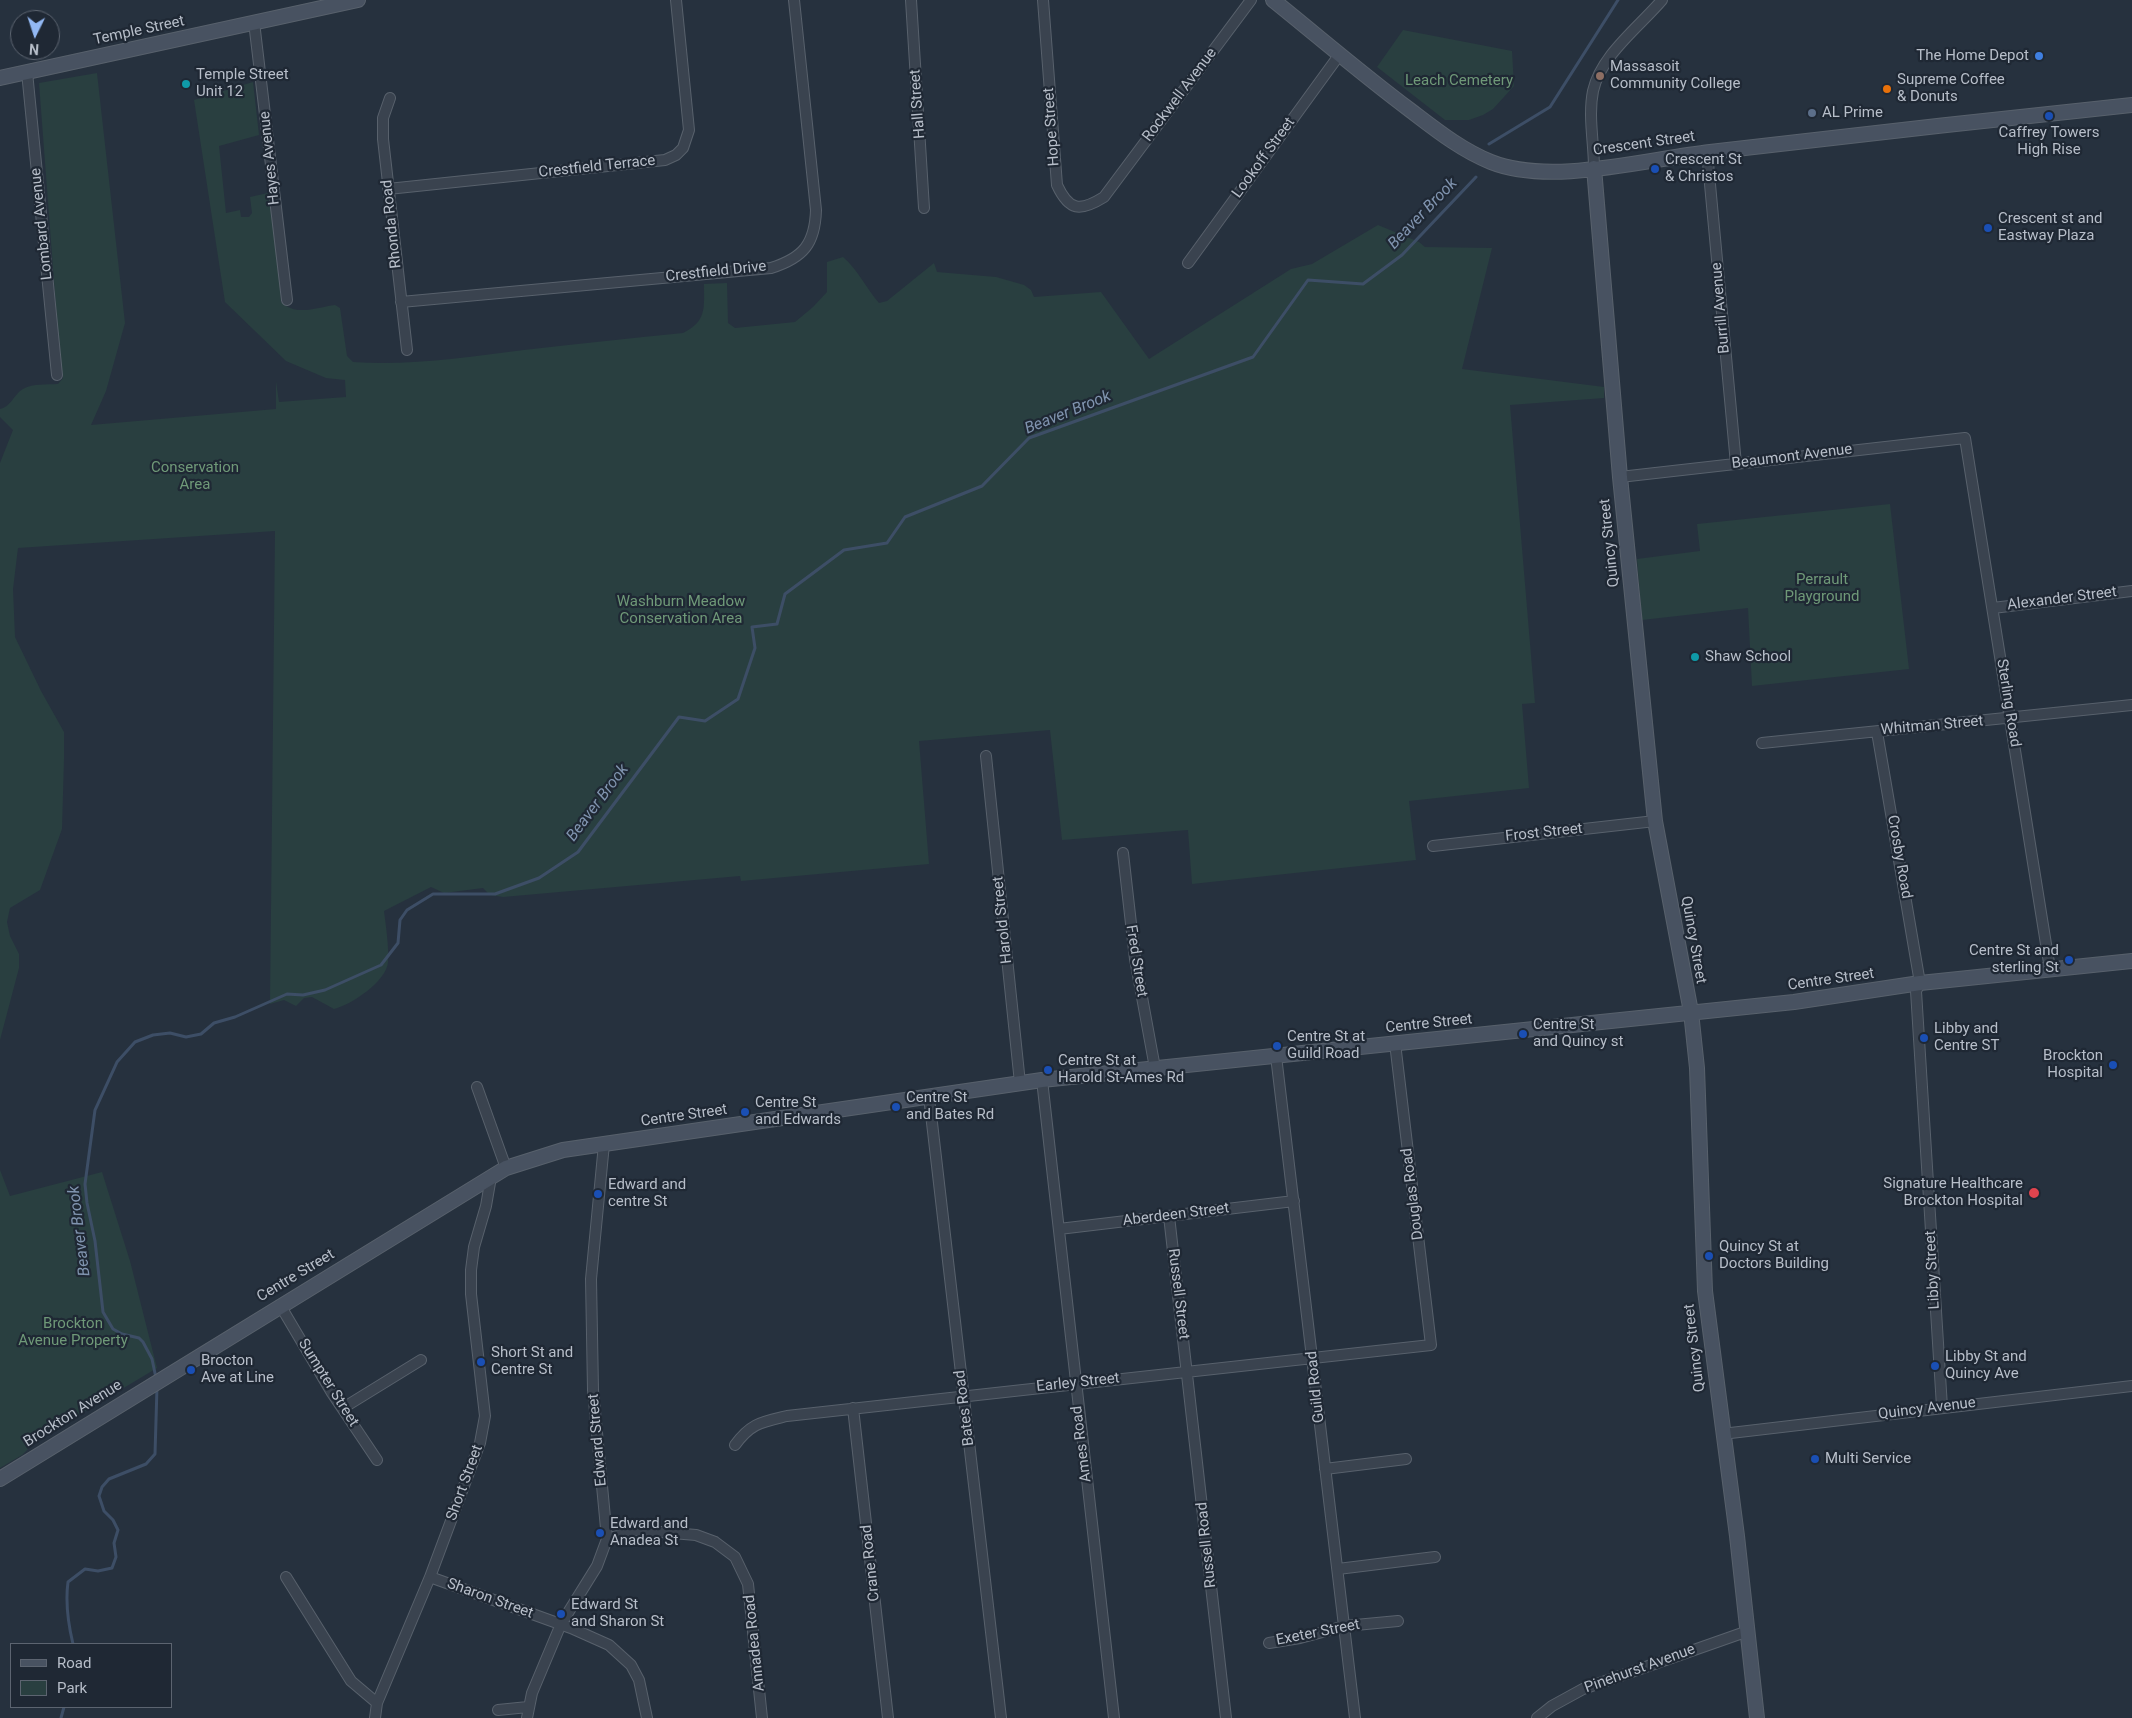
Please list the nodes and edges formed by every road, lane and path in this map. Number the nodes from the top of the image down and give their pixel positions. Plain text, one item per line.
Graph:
1 (358, 0) edge
2 (676, 0) edge
3 (794, 0) edge
4 (911, 0) edge
5 (1043, 0) edge
6 (1251, 0) edge
7 (1273, 0) edge
8 (1662, 0) edge
9 (254, 22) junction
10 (1340, 54) junction
11 (27, 72) junction
12 (0, 78) edge
13 (390, 98) dead end
14 (2132, 105) edge
15 (1707, 152) junction
16 (1594, 168) junction
17 (388, 189) junction
18 (1109, 191) joint
19 (924, 208) dead end
20 (1188, 262) dead end
21 (287, 300) dead end
22 (401, 302) junction
23 (407, 350) dead end
24 (57, 375) dead end
25 (1965, 438) joint
26 (1736, 464) junction
27 (1620, 477) junction
28 (2132, 591) edge
29 (1992, 608) junction
30 (2132, 706) edge
31 (2010, 719) junction
32 (1877, 732) junction
33 (1762, 743) dead end
34 (986, 756) dead end
35 (1655, 821) junction
36 (1433, 846) dead end
37 (1123, 852) dead end
38 (2132, 961) edge
39 (2050, 969) junction
40 (1920, 983) junction
41 (1691, 1012) junction
42 (1395, 1043) junction
43 (1276, 1056) junction
44 (1155, 1068) junction
45 (1042, 1080) junction
46 (1020, 1083) junction
47 (477, 1087) dead end
48 (930, 1097) junction
49 (604, 1144) junction
50 (506, 1168) junction
51 (491, 1177) junction
52 (1294, 1201) junction
53 (1169, 1216) junction
54 (1059, 1229) junction
55 (280, 1305) junction
56 (1431, 1345) joint
57 (1313, 1359) junction
58 (421, 1360) dead end
59 (1188, 1373) junction
60 (163, 1378) joint
61 (1075, 1383) junction
62 (2132, 1386) edge
63 (964, 1396) junction
64 (1942, 1407) junction
65 (342, 1408) junction
66 (853, 1408) junction
67 (1722, 1434) junction
68 (735, 1445) dead end
69 (1406, 1459) dead end
70 (377, 1460) dead end
71 (1325, 1469) junction
72 (0, 1479) edge
73 (607, 1539) junction
74 (1435, 1557) dead end
75 (1338, 1569) junction
76 (286, 1577) dead end
77 (430, 1577) junction
78 (1398, 1621) dead end
79 (561, 1624) junction
80 (1344, 1626) junction
81 (1748, 1631) junction
82 (1269, 1643) dead end
83 (378, 1703) junction
84 (528, 1707) junction
85 (498, 1710) dead end
86 (375, 1718) edge
87 (527, 1718) edge
88 (647, 1718) edge
89 (762, 1718) edge
90 (888, 1718) edge
91 (1000, 1718) edge
92 (1114, 1718) edge
93 (1226, 1718) edge
94 (1355, 1718) edge
95 (1537, 1718) edge
96 (1757, 1718) edge

1 - 9 main road, Temple Street
2 - 17 street, Crestfield Terrace
3 - 22 street, Crestfield Drive
4 - 19 street, Hall Street
5 - 18 street, Hope Street
6 - 18 street, Rockwell Avenue
7 - 10 main road, Crescent Street
8 - 16 street
9 - 11 main road, Temple Street
9 - 21 street, Hayes Avenue
10 - 16 main road, Crescent Street
10 - 20 street, Lookoff Street
11 - 12 main road, Temple Street
11 - 24 street, Lombard Avenue
13 - 17 street, Rhonda Road
14 - 15 main road, Crescent Street
15 - 16 main road, Crescent Street
15 - 26 street, Burrill Avenue
16 - 27 main road, Quincy Street
17 - 22 street, Rhonda Road
22 - 23 street, Rhonda Road
25 - 26 street, Beaumont Avenue
25 - 29 street, Sterling Road
26 - 27 street, Beaumont Avenue
27 - 35 main road, Quincy Street
28 - 29 street, Alexander Street
29 - 31 street, Sterling Road
30 - 31 street, Whitman Street
31 - 32 street, Whitman Street
31 - 39 street, Sterling Road
32 - 33 street, Whitman Street
32 - 40 street, Crosby Road
34 - 46 street, Harold Street
35 - 36 street, Frost Street
35 - 41 main road, Quincy Street
37 - 44 street, Fred Street
38 - 39 main road, Centre Street
39 - 40 main road, Centre Street
40 - 41 main road, Centre Street
40 - 64 street, Libby Street
41 - 42 main road, Centre Street
41 - 67 main road, Quincy Street
42 - 43 main road, Centre Street
42 - 56 street, Douglas Road
43 - 44 main road, Centre Street
43 - 52 street, Guild Road
44 - 45 main road, Centre Street
45 - 46 main road, Centre Street
45 - 54 street, Ames Road
46 - 48 main road, Centre Street
47 - 50 street
48 - 49 main road, Centre Street
48 - 63 street, Bates Road
49 - 50 main road, Centre Street
49 - 73 street, Edward Street
50 - 51 main road, Centre Street
51 - 55 main road, Centre Street
51 - 77 street, Short Street
52 - 53 street, Aberdeen Street
52 - 57 street, Guild Road
53 - 54 street, Aberdeen Street
53 - 59 street, Russell Street
54 - 61 street, Ames Road
55 - 60 main road, Centre Street
55 - 65 street, Sumpter Street
56 - 57 street, Earley Street
57 - 59 street, Earley Street
57 - 71 street, Guild Road
58 - 65 street
59 - 61 street, Earley Street
59 - 93 street, Russell Road
60 - 72 main road, Brockton Avenue
61 - 63 street, Earley Street
61 - 92 street, Ames Road
62 - 64 street, Quincy Avenue
63 - 66 street, Earley Street
63 - 91 street, Bates Road
64 - 67 street, Quincy Avenue
65 - 70 street, Sumpter Street
66 - 68 street, Earley Street
66 - 90 street, Crane Road
67 - 81 main road, Quincy Street
69 - 71 street
71 - 75 street, Guild Road
73 - 79 street, Edward Street
73 - 89 street, Annadea Road
74 - 75 street
75 - 80 street, Guild Road
76 - 83 street
77 - 79 street, Sharon Street
77 - 83 street, Short Street
78 - 80 street, Exeter Street
79 - 84 street, Edward Street
79 - 88 street, Sharon Street
80 - 82 street, Exeter Street
80 - 94 street, Guild Road
81 - 95 street, Pinehurst Avenue
81 - 96 main road, Quincy Street
83 - 86 street, Short Street
84 - 85 street
84 - 87 street, Edward Street

